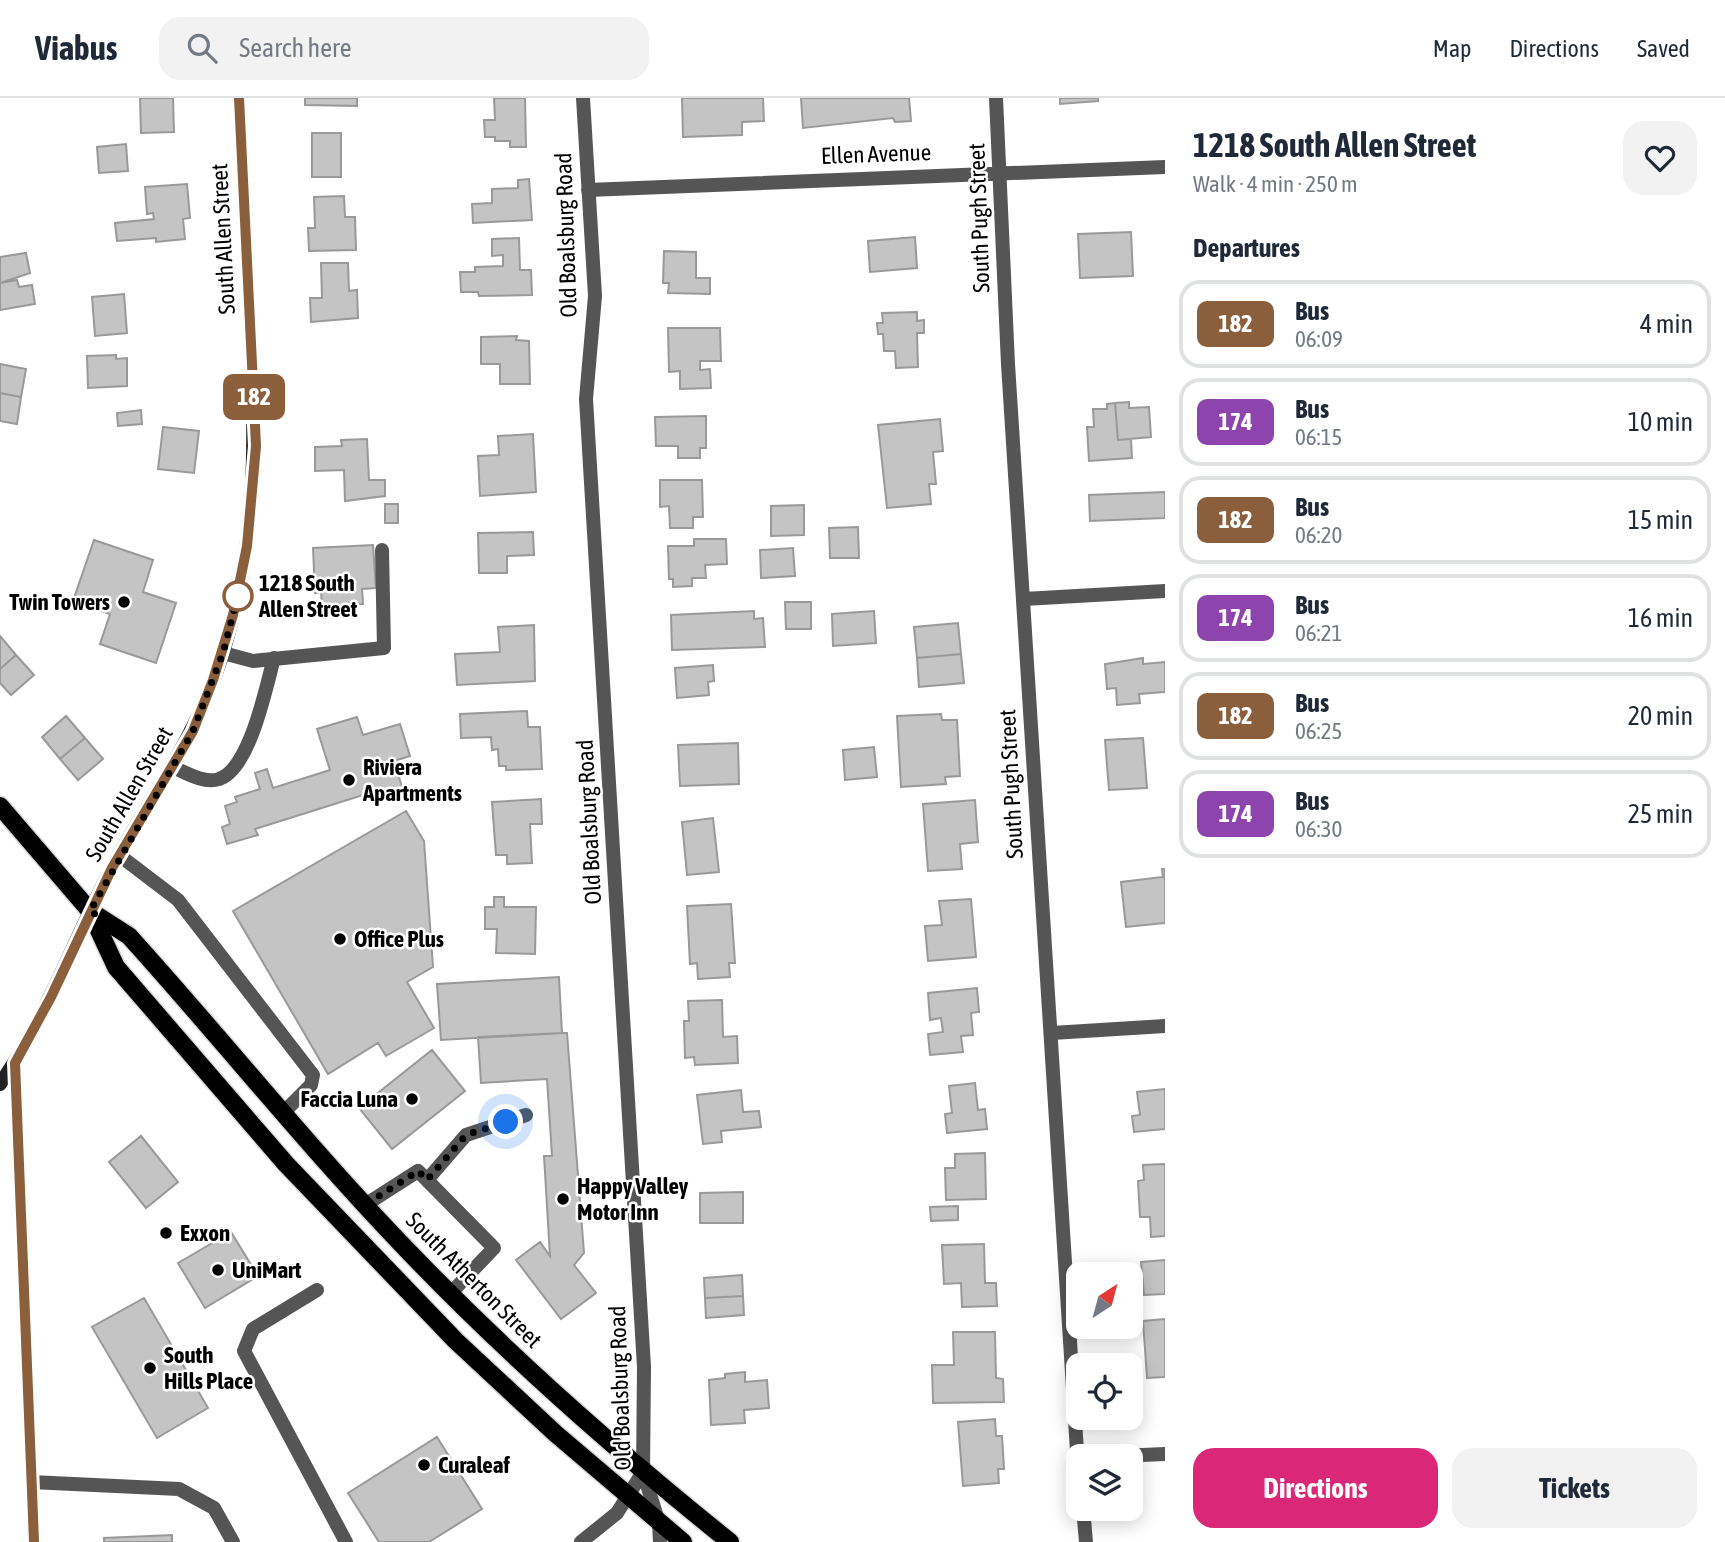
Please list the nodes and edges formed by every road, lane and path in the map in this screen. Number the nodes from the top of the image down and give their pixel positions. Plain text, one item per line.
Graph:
1 (239, 98) edge
2 (583, 98) edge
3 (996, 98) edge
4 (1165, 167) edge
5 (999, 171) junction
6 (588, 190) junction
7 (382, 550) dead end
8 (1165, 591) edge
9 (1024, 599) junction
10 (223, 653) junction
11 (274, 658) junction
12 (173, 768) junction
13 (0, 806) edge
14 (119, 855) junction
15 (90, 911) junction
16 (1165, 1026) edge
17 (1052, 1033) junction
18 (15, 1063) junction
19 (0, 1084) edge
20 (283, 1113) junction
21 (526, 1115) dead end
22 (427, 1180) junction
23 (365, 1205) junction
24 (317, 1290) dead end
25 (450, 1294) junction
26 (1077, 1444) edge
27 (1165, 1454) edge
28 (1143, 1455) edge
29 (643, 1472) junction
30 (31, 1482) junction
31 (629, 1497) junction
32 (1084, 1521) edge
33 (659, 1523) junction
34 (34, 1542) edge
35 (233, 1542) edge
36 (346, 1542) edge
37 (581, 1542) edge
38 (660, 1542) edge
39 (683, 1542) edge
40 (730, 1542) edge
41 (1086, 1542) edge

1 - 10 street, South Allen Street
2 - 6 street, Old Boalsburg Road
3 - 5 street, South Pugh Street
4 - 5 street, Ellen Avenue
5 - 6 street, Ellen Avenue
5 - 9 street, South Pugh Street
6 - 29 street, Old Boalsburg Road
7 - 11 street
8 - 9 street
9 - 17 street, South Pugh Street
10 - 11 street
10 - 12 street, South Allen Street
11 - 12 street
12 - 14 street, South Allen Street
13 - 15 main road, South Atherton Street
14 - 15 street, South Allen Street
14 - 20 street
15 - 18 street, South Allen Street
15 - 20 main road, South Atherton Street
15 - 31 main road, South Atherton Street
16 - 17 street
17 - 26 street, South Pugh Street
18 - 19 street, South Allen Street
18 - 30 street
20 - 23 main road, South Atherton Street
21 - 22 street
22 - 23 street
22 - 25 street
23 - 25 main road, South Atherton Street
24 - 36 street
25 - 29 main road, South Atherton Street
27 - 28 street
29 - 31 street
29 - 33 street, Old Boalsburg Road
29 - 40 main road, South Atherton Street
30 - 34 street
30 - 35 street
31 - 33 main road, South Atherton Street
31 - 37 street
32 - 41 street
33 - 38 street, Old Boalsburg Road
33 - 39 main road, South Atherton Street

